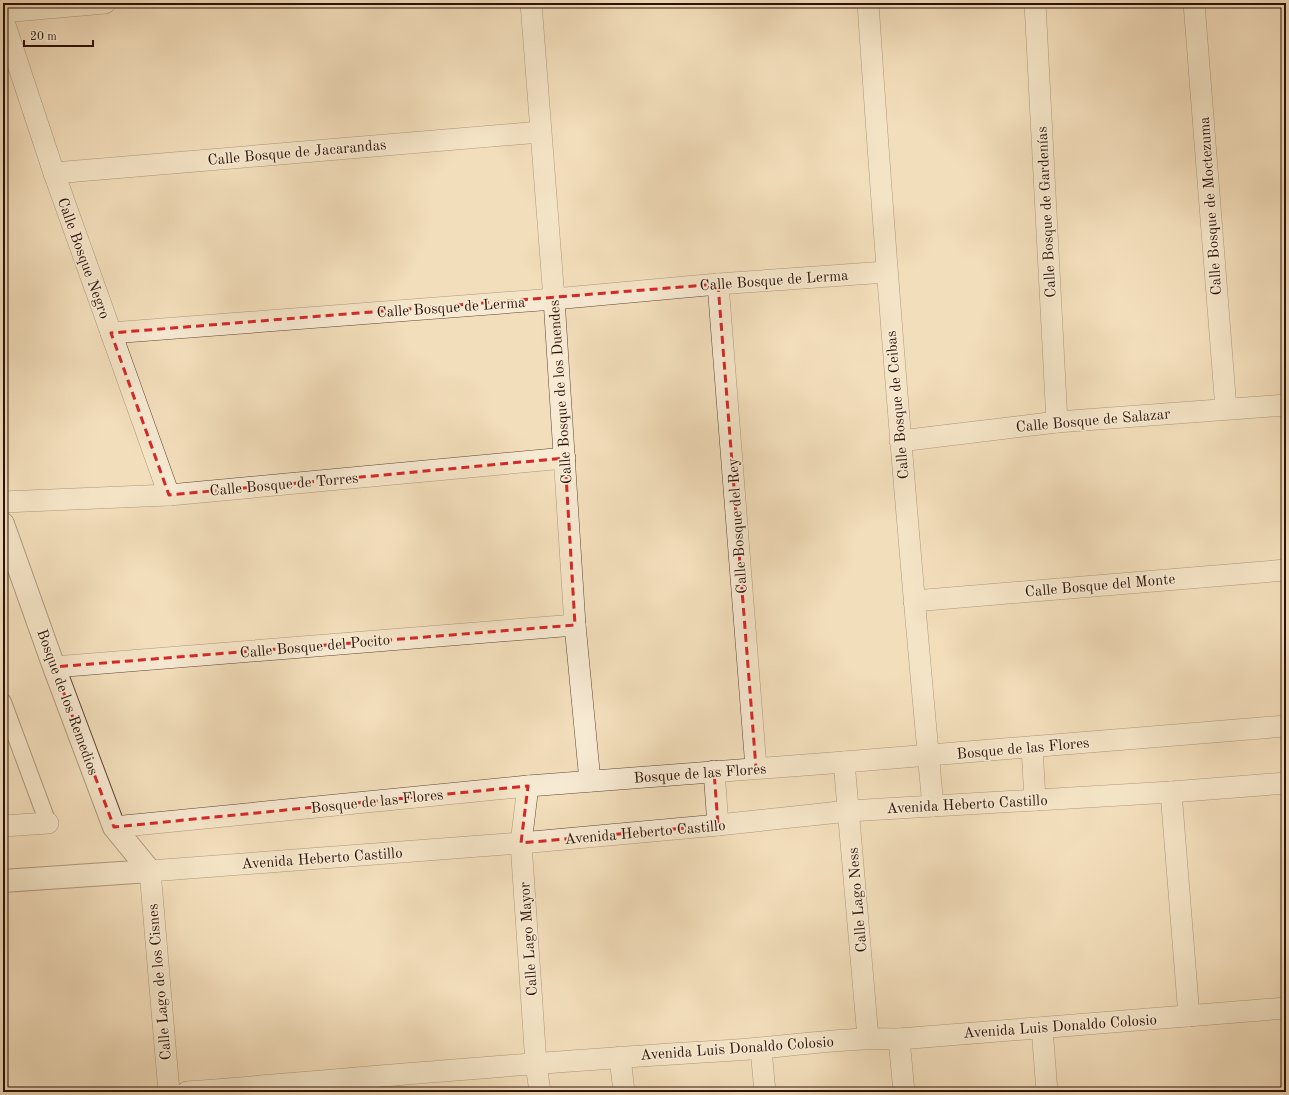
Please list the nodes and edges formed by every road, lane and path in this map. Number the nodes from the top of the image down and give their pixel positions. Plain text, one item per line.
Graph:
1 (105, 3) edge
2 (530, 3) edge
3 (868, 3) edge
4 (1035, 3) edge
5 (1194, 3) edge
6 (3, 12) edge
7 (3, 19) edge
8 (540, 132) junction
9 (54, 173) junction
10 (886, 272) junction
11 (718, 284) junction
12 (554, 299) junction
13 (112, 333) junction
14 (1286, 405) edge
15 (1226, 409) junction
16 (1057, 422) junction
17 (900, 441) junction
18 (565, 458) junction
19 (169, 495) junction
20 (3, 502) edge
21 (3, 524) edge
22 (1286, 570) edge
23 (914, 601) junction
24 (575, 625) junction
25 (54, 667) junction
26 (3, 702) edge
27 (1286, 726) edge
28 (1032, 747) junction
29 (928, 755) junction
30 (844, 762) junction
31 (756, 768) junction
32 (714, 771) junction
33 (590, 781) junction
34 (1286, 783) edge
35 (528, 786) junction
36 (1171, 792) junction
37 (1035, 800) junction
38 (933, 806) junction
39 (849, 811) junction
40 (48, 823) joint
41 (718, 825) junction
42 (3, 826) edge
43 (114, 827) junction
44 (522, 843) junction
45 (150, 871) junction
46 (3, 881) edge
47 (1286, 1008) edge
48 (1189, 1016) junction
49 (1042, 1028) junction
50 (868, 1038) junction
51 (899, 1039) junction
52 (761, 1049) junction
53 (620, 1057) junction
54 (536, 1064) junction
55 (169, 1092) edge
56 (187, 1092) edge
57 (540, 1092) edge
58 (624, 1092) edge
59 (765, 1092) edge
60 (904, 1092) edge
61 (1047, 1092) edge

1 - 6 street
2 - 8 street, Calle Bosque de los Duendes
3 - 10 street, Calle Bosque de Ceibas
4 - 16 street, Calle Bosque de Gardenías
5 - 15 street, Calle Bosque de Moctezuma
7 - 9 street, Calle Bosque Negro
8 - 9 street, Calle Bosque de Jacarandas
8 - 12 street, Calle Bosque de los Duendes
9 - 13 street, Calle Bosque Negro
10 - 11 street, Calle Bosque de Lerma
10 - 17 street, Calle Bosque de Ceibas
11 - 12 street, Calle Bosque de Lerma
11 - 31 street, Calle Bosque del Rey
12 - 13 street, Calle Bosque de Lerma
12 - 18 street, Calle Bosque de los Duendes
13 - 19 street, Calle Bosque Negro
14 - 15 street, Calle Bosque de Salazar
15 - 16 street, Calle Bosque de Salazar
16 - 17 street, Calle Bosque de Salazar
17 - 23 street, Calle Bosque de Ceibas
18 - 19 street, Calle Bosque de Torres
18 - 24 street, Calle Bosque de los Duendes
19 - 20 street, Calle Bosque de Torres
21 - 25 street, Bosque de los Remedios
22 - 23 street, Calle Bosque del Monte
23 - 29 street, Calle Bosque de Ceibas
24 - 25 street, Calle Bosque del Pocito
24 - 33 street, Calle Bosque de los Duendes
25 - 43 street, Bosque de los Remedios
26 - 40 street
27 - 28 street, Bosque de las Flores
28 - 29 street, Bosque de las Flores
28 - 37 street
29 - 30 street, Bosque de las Flores
29 - 38 street, Calle Bosque de Ceibas
30 - 31 street, Bosque de las Flores
30 - 39 street, Calle Lago Ness
31 - 32 street, Bosque de las Flores
32 - 33 street, Bosque de las Flores
32 - 41 street
33 - 35 street, Bosque de las Flores
34 - 36 street, Avenida Heberto Castillo
35 - 43 street, Bosque de las Flores
35 - 44 street, Calle Lago Mayor
36 - 37 street, Avenida Heberto Castillo
36 - 48 street
37 - 38 street, Avenida Heberto Castillo
38 - 39 street, Avenida Heberto Castillo
39 - 41 street, Avenida Heberto Castillo
39 - 50 street, Calle Lago Ness
40 - 42 street
41 - 44 street, Avenida Heberto Castillo
43 - 45 street, Bosque de los Remedios
44 - 45 street, Avenida Heberto Castillo
44 - 54 street, Calle Lago Mayor
45 - 46 street, Avenida Heberto Castillo
45 - 55 street, Calle Lago de los Cisnes
47 - 48 street, Avenida Luis Donaldo Colosio
48 - 49 street, Avenida Luis Donaldo Colosio
49 - 51 street, Avenida Luis Donaldo Colosio
49 - 61 street
50 - 51 street, Avenida Luis Donaldo Colosio
50 - 52 street, Avenida Luis Donaldo Colosio
51 - 60 street
52 - 53 street, Avenida Luis Donaldo Colosio
52 - 59 street
53 - 54 street, Avenida Luis Donaldo Colosio
53 - 58 street
54 - 56 street, Avenida Luis Donaldo Colosio
54 - 57 street, Calle Lago Mayor

